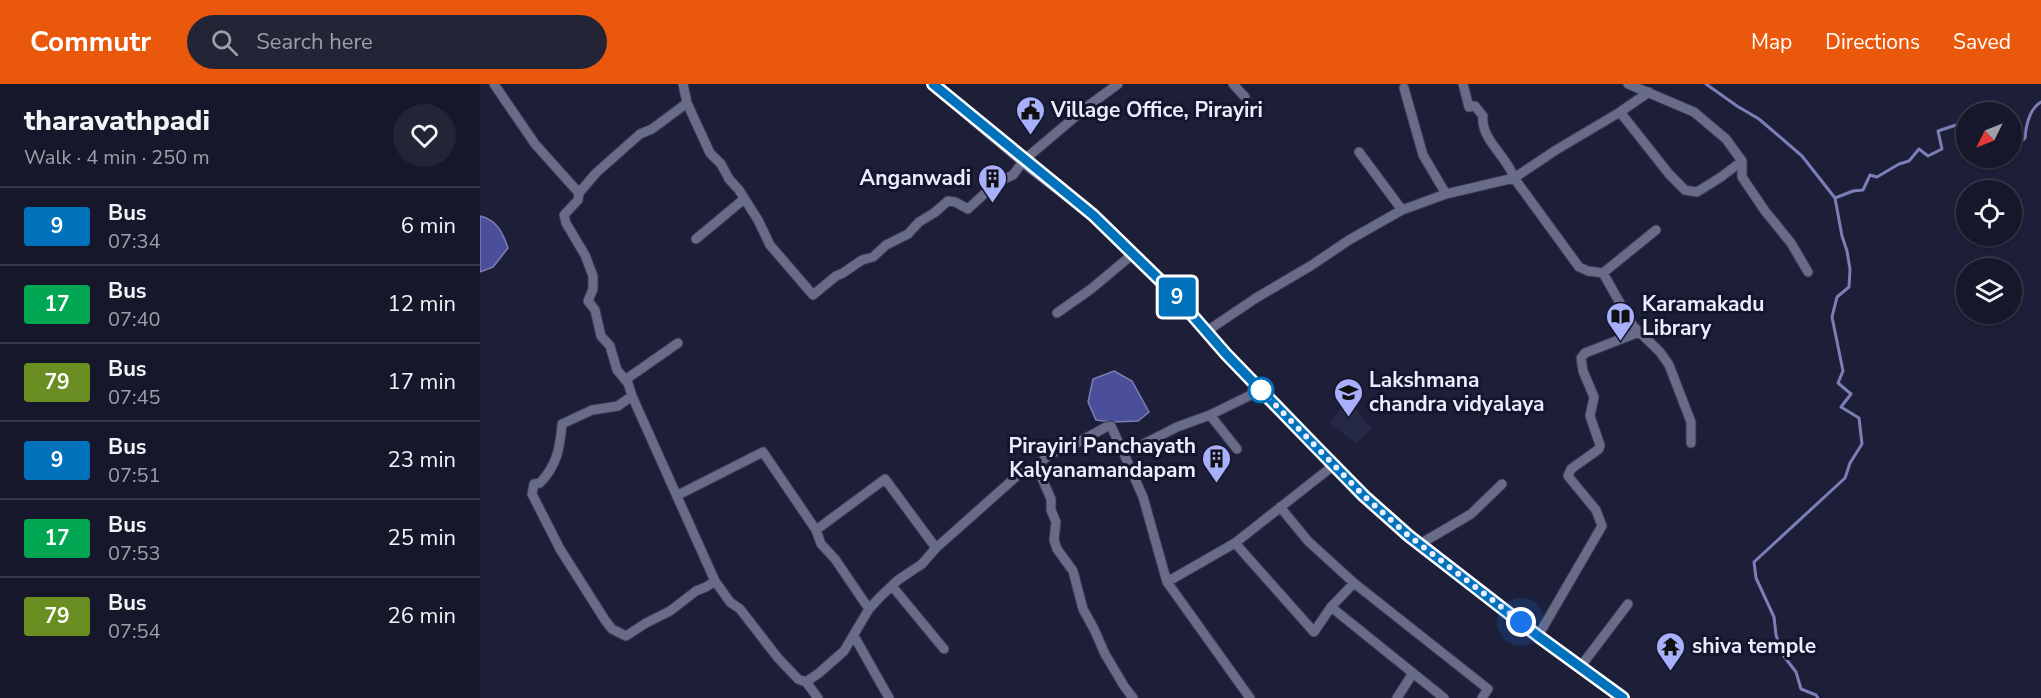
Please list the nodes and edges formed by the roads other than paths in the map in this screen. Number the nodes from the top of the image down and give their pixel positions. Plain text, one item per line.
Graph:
1 (494, 84) edge
2 (683, 84) edge
3 (933, 84) edge
4 (1118, 84) edge
5 (1233, 84) edge
6 (1463, 84) edge
7 (1628, 84) edge
8 (1404, 88) dead end
9 (1649, 92) junction
10 (1245, 97) dead end
11 (687, 103) junction
12 (1620, 112) junction
13 (1359, 152) dead end
14 (1024, 160) junction
15 (1742, 161) junction
16 (1514, 178) junction
17 (579, 193) junction
18 (1446, 194) junction
19 (744, 199) junction
20 (1402, 210) junction
21 (1656, 230) dead end
22 (696, 239) dead end
23 (1133, 254) junction
24 (1808, 272) dead end
25 (1603, 273) junction
26 (1057, 313) dead end
27 (1207, 332) junction
28 (1639, 332) junction
29 (678, 343) dead end
30 (625, 380) junction
31 (1261, 390) junction
32 (632, 396) junction
33 (1210, 414) junction
34 (1691, 443) dead end
35 (1237, 449) dead end
36 (1124, 454) junction
37 (1334, 465) junction
38 (1038, 468) junction
39 (1502, 484) dead end
40 (678, 495) junction
41 (1280, 507) junction
42 (816, 530) junction
43 (1235, 543) junction
44 (1420, 544) junction
45 (936, 548) junction
46 (715, 581) junction
47 (1167, 582) junction
48 (1354, 583) junction
49 (892, 586) junction
50 (1628, 604) dead end
51 (1331, 607) junction
52 (868, 609) junction
53 (854, 636) junction
54 (1538, 636) junction
55 (944, 649) dead end
56 (1581, 666) junction
57 (1413, 673) junction
58 (806, 682) junction
59 (818, 698) edge
60 (889, 698) edge
61 (1133, 698) edge
62 (1250, 698) edge
63 (1397, 698) edge
64 (1444, 698) edge
65 (1482, 698) edge
66 (1623, 698) edge

1 - 17 street
2 - 11 street
3 - 14 main road
4 - 14 street
5 - 10 street
6 - 16 street
7 - 9 street
8 - 18 street
9 - 12 street
9 - 15 street
11 - 17 street
11 - 19 street
12 - 15 street
12 - 16 street
13 - 20 street
14 - 19 street
14 - 23 main road
15 - 24 street
16 - 18 street
16 - 25 street
17 - 30 street
18 - 20 street
19 - 22 street
20 - 27 street
21 - 25 street
23 - 26 street
23 - 27 main road
25 - 28 street
27 - 31 main road
28 - 34 street
28 - 54 street
29 - 30 street
30 - 32 street
31 - 33 street
31 - 37 main road
32 - 40 street
32 - 46 street
33 - 35 street
33 - 36 street
36 - 38 street
36 - 47 street
37 - 41 street
37 - 44 main road
38 - 45 street
38 - 61 street
39 - 44 street
40 - 42 street
40 - 46 street
41 - 43 street
41 - 48 street
42 - 45 street
42 - 52 street
43 - 47 street
43 - 51 street
44 - 54 main road
45 - 49 street
46 - 58 street
47 - 62 street
48 - 51 street
48 - 65 street
49 - 52 street
49 - 55 street
50 - 56 street
51 - 57 street
52 - 53 street
53 - 58 street
53 - 60 street
54 - 56 main road
56 - 66 main road
57 - 63 street
57 - 64 street
58 - 59 street

